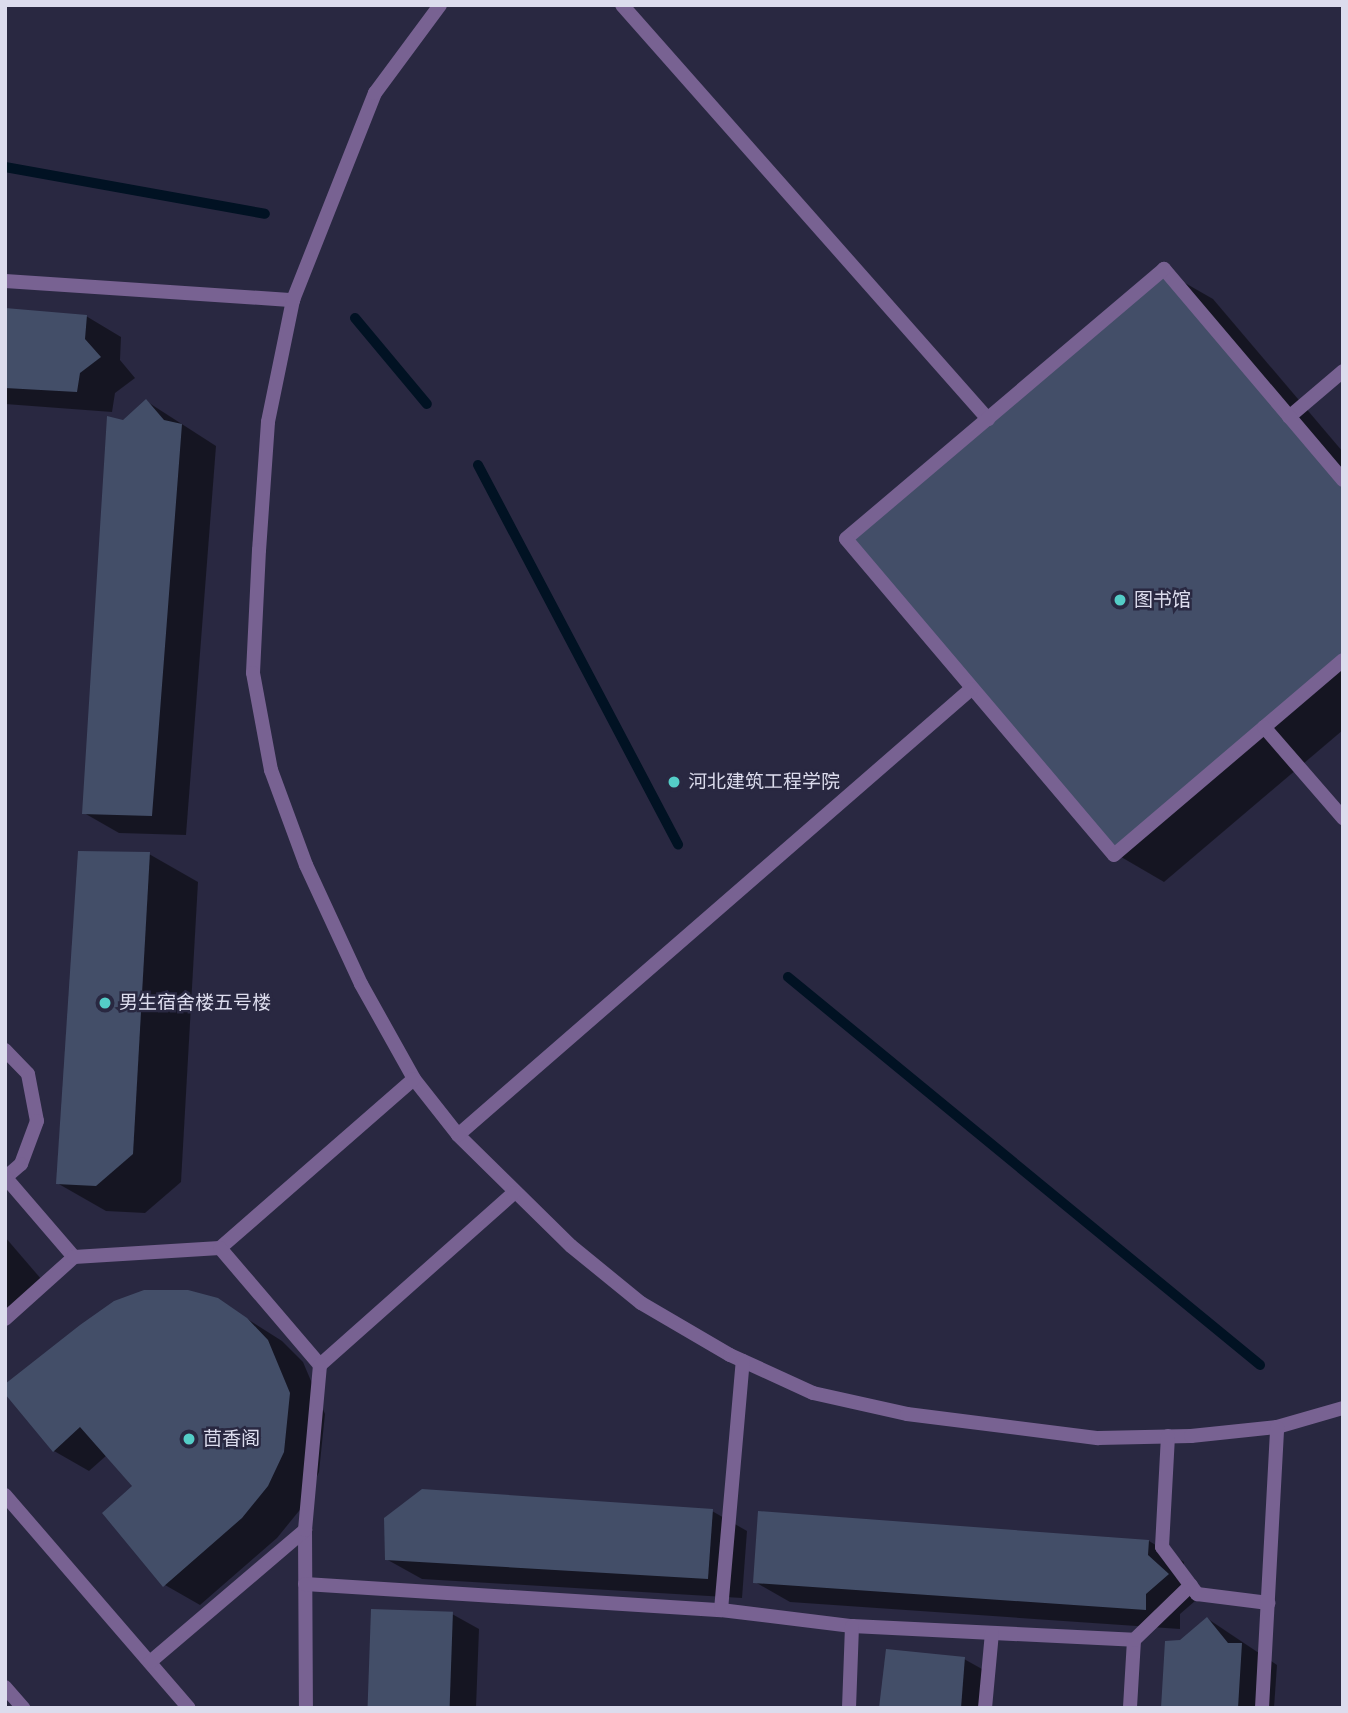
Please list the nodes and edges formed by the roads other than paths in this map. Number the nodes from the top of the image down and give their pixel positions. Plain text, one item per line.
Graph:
1 (440, 5) edge
2 (622, 5) edge
3 (5, 281) edge
4 (293, 300) junction
5 (1343, 371) edge
6 (1289, 417) junction
7 (988, 419) junction
8 (1343, 480) edge
9 (1343, 660) edge
10 (971, 689) junction
11 (1264, 727) junction
12 (1343, 818) edge
13 (5, 1050) edge
14 (414, 1079) junction
15 (458, 1135) junction
16 (6, 1178) edge
17 (514, 1193) junction
18 (220, 1248) junction
19 (75, 1257) junction
20 (5, 1318) edge
21 (743, 1361) junction
22 (320, 1365) junction
23 (1343, 1408) edge
24 (1276, 1427) junction
25 (1168, 1436) junction
26 (5, 1495) edge
27 (305, 1530) junction
28 (305, 1584) junction
29 (1191, 1585) junction
30 (1268, 1603) junction
31 (721, 1610) junction
32 (852, 1626) junction
33 (992, 1633) junction
34 (1134, 1640) junction
35 (150, 1662) junction
36 (5, 1687) edge
37 (23, 1708) edge
38 (189, 1708) edge
39 (306, 1708) edge
40 (849, 1708) edge
41 (985, 1708) edge
42 (1130, 1708) edge
43 (1262, 1708) edge

1 - 4 street
2 - 7 street
3 - 4 street
4 - 14 street
5 - 6 street
6 - 7 street
6 - 8 street
7 - 10 street
9 - 11 street
10 - 11 street
10 - 15 street
11 - 12 street
13 - 16 street
14 - 15 street
14 - 18 street
15 - 17 street
16 - 19 street
17 - 21 street
17 - 22 street
18 - 19 street
18 - 22 street
19 - 20 street
21 - 25 street
21 - 31 street
22 - 27 street
23 - 24 street
24 - 25 street
24 - 30 street
25 - 29 street
26 - 35 street
27 - 28 street
27 - 35 street
28 - 31 street
28 - 39 street
29 - 30 street
29 - 34 street
30 - 43 street
31 - 32 street
32 - 33 street
32 - 40 street
33 - 34 street
33 - 41 street
34 - 42 street
35 - 38 street
36 - 37 street

